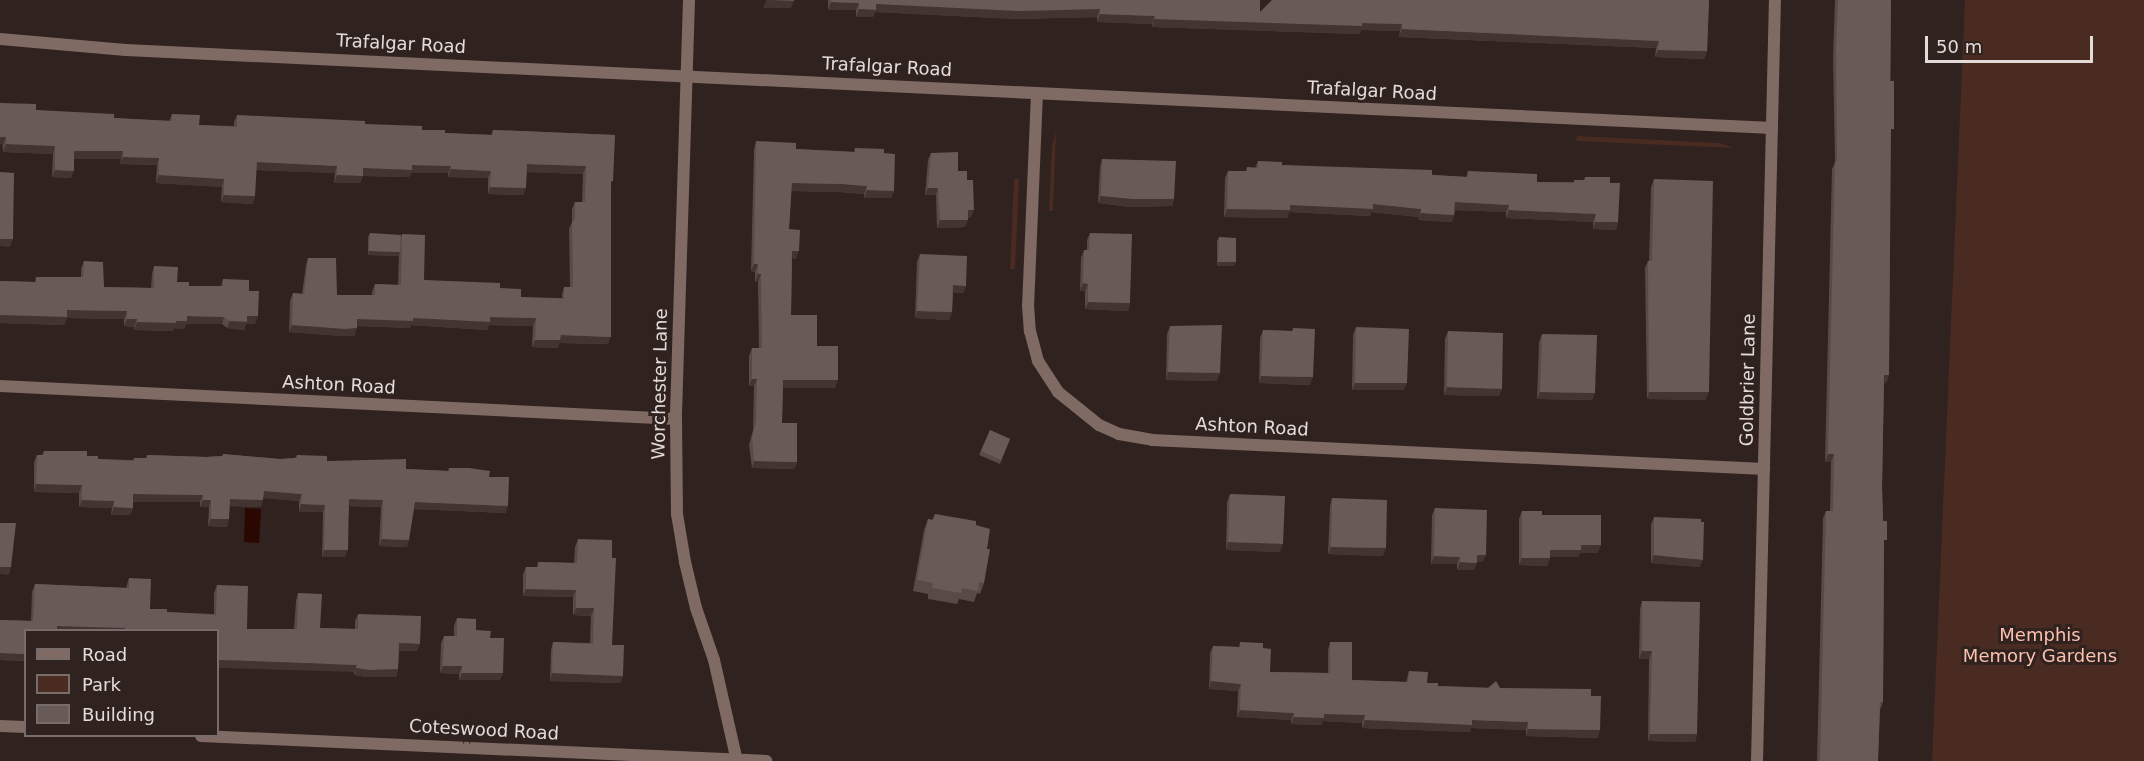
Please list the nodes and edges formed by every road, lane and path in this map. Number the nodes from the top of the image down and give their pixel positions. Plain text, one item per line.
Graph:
1 (688, 0) edge
2 (1775, 0) edge
3 (0, 39) edge
4 (687, 75) junction
5 (1037, 93) junction
6 (1772, 128) junction
7 (0, 386) edge
8 (676, 419) junction
9 (1764, 469) junction
10 (0, 726) edge
11 (24, 727) edge
12 (219, 736) edge
13 (737, 760) edge
14 (766, 761) edge
15 (1757, 761) edge

1 - 4 street, Worchester Lane
2 - 6 street, Goldbrier Lane
3 - 4 street, Trafalgar Road
4 - 5 street, Trafalgar Road
4 - 8 street, Worchester Lane
5 - 6 street, Trafalgar Road
5 - 9 street, Ashton Road
6 - 9 street, Goldbrier Lane
7 - 8 street, Ashton Road
8 - 13 street, Worchester Lane
9 - 15 street, Goldbrier Lane
10 - 11 street
12 - 13 street, Coteswood Road
13 - 14 street, Coteswood Road

